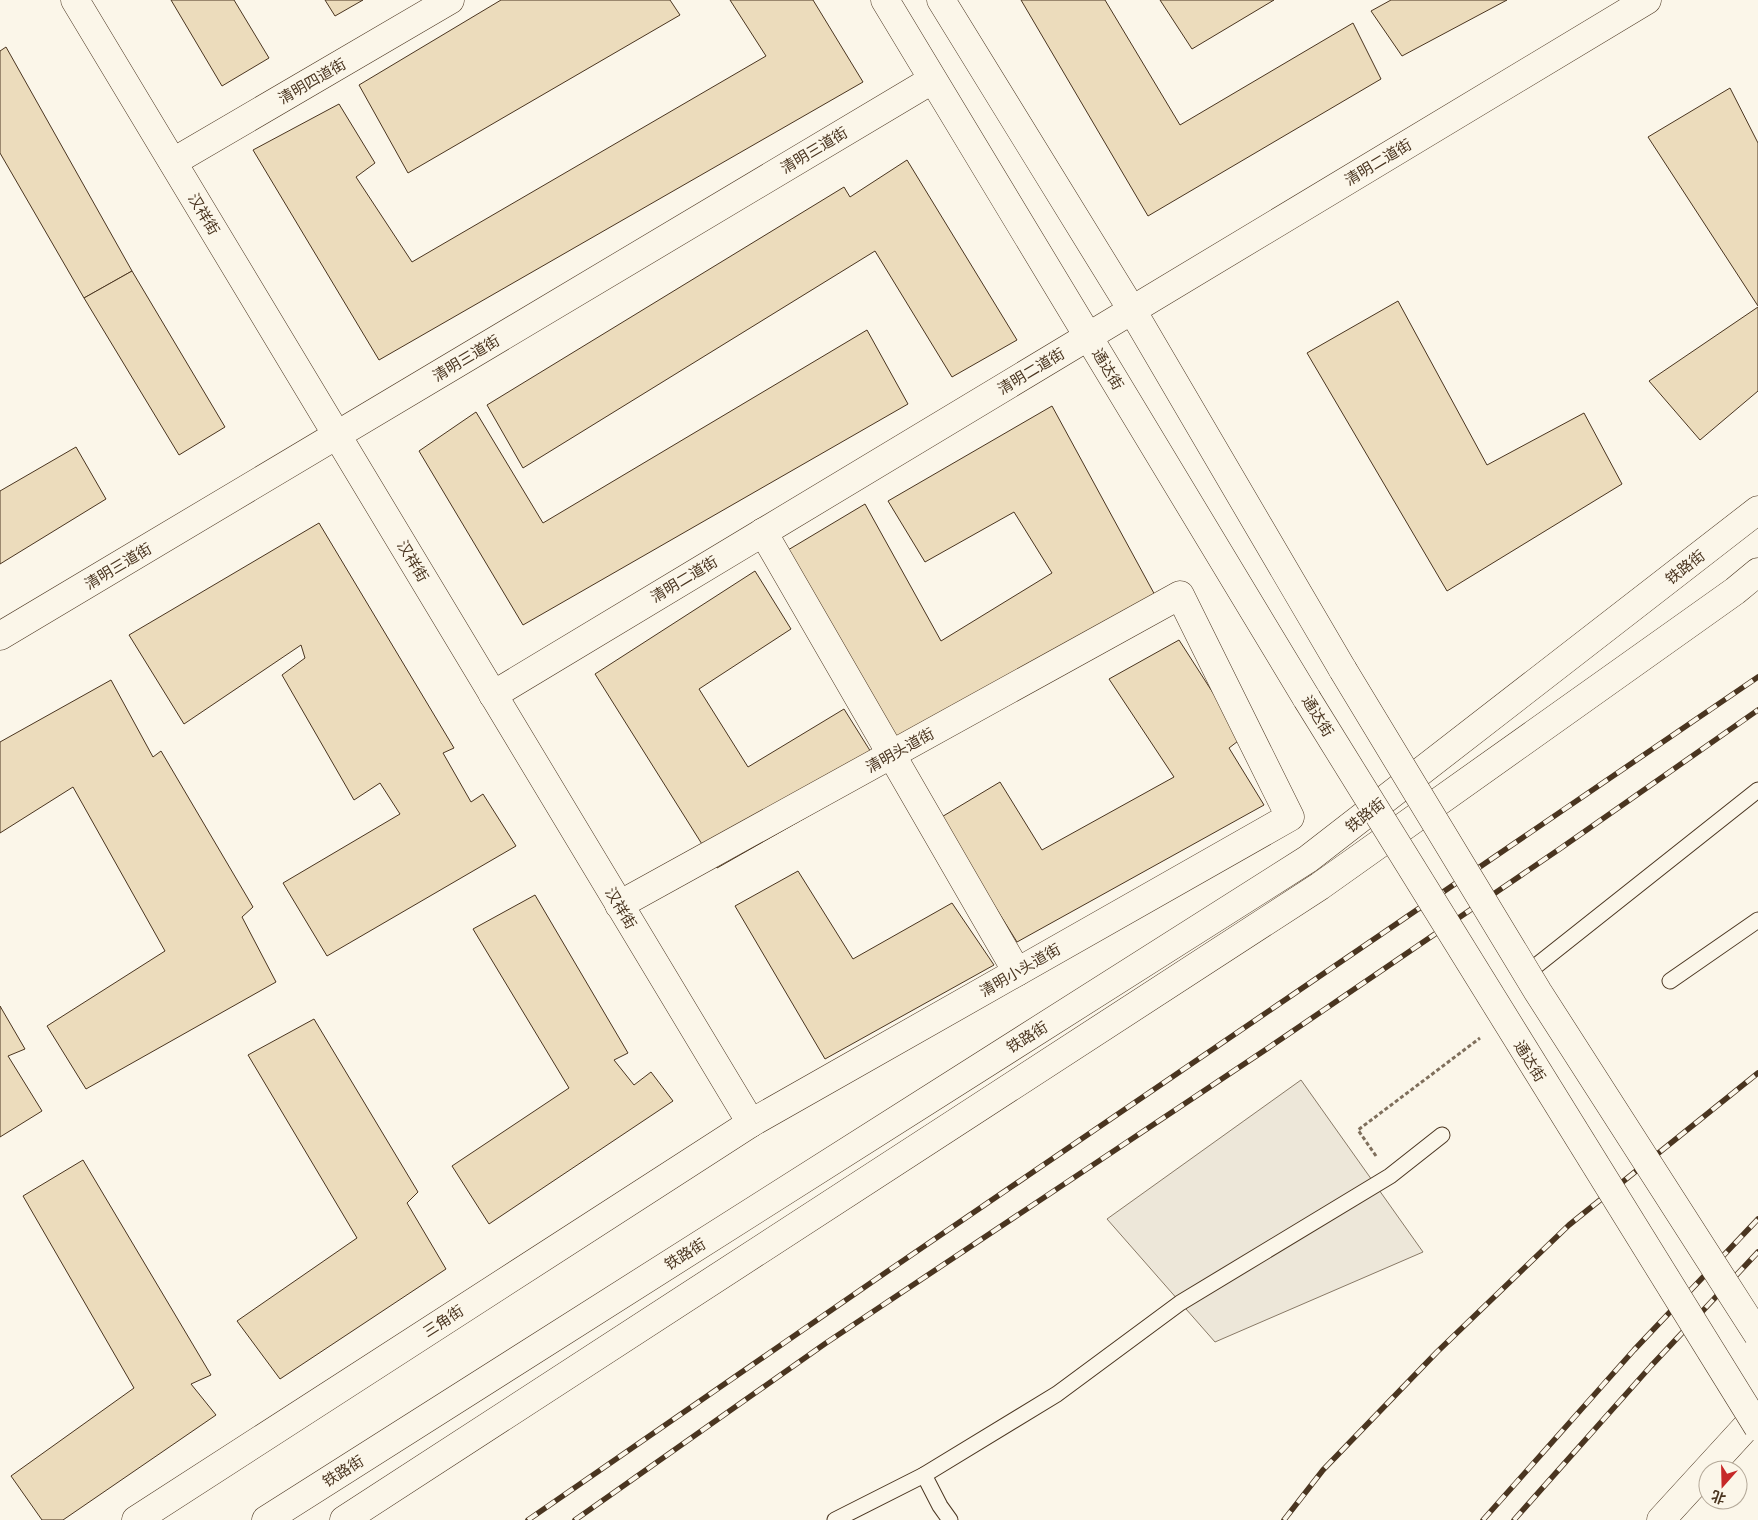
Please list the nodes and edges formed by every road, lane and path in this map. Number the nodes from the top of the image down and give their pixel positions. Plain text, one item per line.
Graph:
1 (75, 0) edge
2 (450, 0) edge
3 (885, 0) edge
4 (941, 0) edge
5 (1647, 0) edge
6 (932, 80) junction
7 (173, 162) junction
8 (1132, 310) junction
9 (1088, 337) junction
10 (337, 435) junction
11 (1758, 510) edge
12 (763, 532) junction
13 (1758, 572) edge
14 (0, 636) edge
15 (493, 695) junction
16 (892, 754) junction
17 (1758, 790) edge
18 (1290, 817) joint
19 (619, 905) junction
20 (1758, 920) edge
21 (1017, 972) junction
22 (1527, 973) junction
23 (1670, 981) dead end
24 (1504, 1019) junction
25 (751, 1123) junction
26 (1442, 1135) dead end
27 (1390, 1176) junction
28 (1758, 1335) edge
29 (1758, 1414) edge
30 (1758, 1427) edge
31 (924, 1475) junction
32 (136, 1520) edge
33 (266, 1520) edge
34 (344, 1520) edge
35 (835, 1520) edge
36 (950, 1520) edge
37 (1661, 1520) edge

1 - 7 main road, 汉祥街
2 - 7 main road, 清明四道街
3 - 6 main road, 通达街
4 - 8 main road
5 - 8 main road, 清明二道街
6 - 9 main road, 通达街
6 - 10 main road, 清明三道街
7 - 10 main road, 汉祥街
8 - 9 main road, 清明二道街
8 - 22 main road, bridge
9 - 12 main road, 清明二道街
9 - 24 main road, 通达街, bridge
10 - 14 main road, 清明三道街
10 - 15 main road, 汉祥街
11 - 33 main road, 铁路街
12 - 15 main road, 清明二道街
12 - 16 main road
13 - 34 main road, 铁路街
15 - 19 main road, 汉祥街
16 - 18 main road, 清明头道街
16 - 19 main road, 清明头道街
16 - 21 main road
17 - 22 lane
18 - 21 main road, 清明小头道街
19 - 25 main road, 汉祥街
20 - 23 lane
21 - 25 main road, 清明小头道街
22 - 28 main road, bridge
24 - 27 path
24 - 30 main road, 通达街, bridge
25 - 32 main road, 三角街
26 - 27 lane
27 - 31 lane
29 - 37 main road
31 - 35 lane
31 - 36 lane

